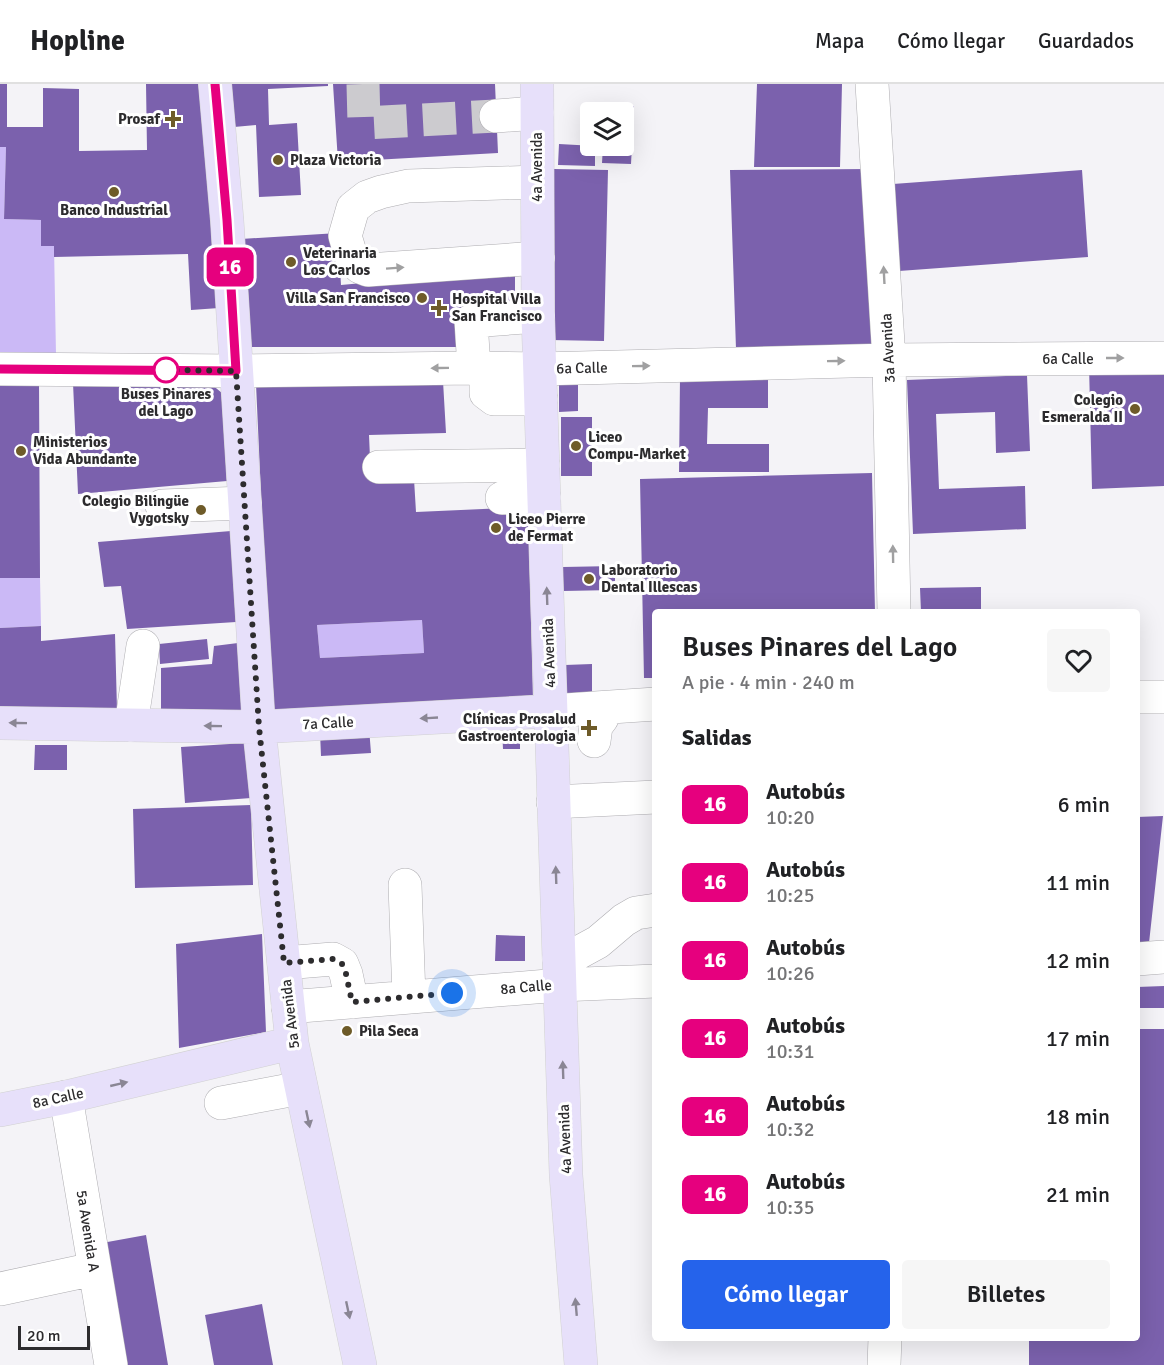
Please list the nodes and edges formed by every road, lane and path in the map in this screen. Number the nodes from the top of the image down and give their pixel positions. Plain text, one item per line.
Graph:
1 (215, 84) edge
2 (872, 84) edge
3 (537, 99) edge
4 (496, 116) tunnel mouth
5 (537, 182) junction
6 (538, 258) junction
7 (538, 316) junction
8 (1164, 358) edge
9 (889, 360) junction
10 (480, 368) junction
11 (0, 369) edge
12 (236, 371) junction
13 (541, 384) junction
14 (379, 467) dead end
15 (544, 481) junction
16 (502, 498) dead end
17 (245, 503) junction
18 (162, 506) dead end
19 (894, 609) edge
20 (143, 646) dead end
21 (1140, 697) edge
22 (1164, 697) edge
23 (652, 704) edge
24 (605, 708) junction
25 (550, 711) junction
26 (0, 723) edge
27 (131, 725) junction
28 (259, 727) junction
29 (594, 741) dead end
30 (652, 797) edge
31 (554, 802) junction
32 (405, 885) dead end
33 (652, 911) edge
34 (1164, 957) edge
35 (1140, 959) edge
36 (284, 963) junction
37 (559, 972) junction
38 (652, 981) edge
39 (409, 997) junction
40 (352, 1002) junction
41 (288, 1007) junction
42 (292, 1043) junction
43 (301, 1088) junction
44 (66, 1097) junction
45 (221, 1103) dead end
46 (0, 1110) edge
47 (94, 1269) junction
48 (0, 1289) edge
49 (885, 1341) edge
50 (111, 1365) edge
51 (360, 1365) edge
52 (581, 1365) edge
53 (884, 1365) edge

1 - 12 main road, 5a Avenida
9 -> 2 street, 3a Avenida
3 - 4 street
3 - 5 main road, 4a Avenida
5 - 6 main road, 4a Avenida
5 -> 6 street
6 - 7 main road, 4a Avenida
7 - 10 street
7 - 13 main road, 4a Avenida
9 -> 8 street, 6a Calle
13 -> 9 street, 6a Calle
19 -> 9 street, 3a Avenida
10 -> 12 street
10 - 13 street, 6a Calle
11 - 12 street
12 - 17 main road, 5a Avenida
13 - 15 main road, 4a Avenida
14 - 15 street
15 - 16 street
25 -> 15 main road, 4a Avenida
17 - 18 street
17 - 28 main road, 5a Avenida
20 - 27 street
21 - 22 street
23 - 24 street, 7a Calle
24 - 25 street, 7a Calle
24 - 29 street
25 -> 28 main road, 7a Calle
25 - 31 main road, 4a Avenida
27 -> 26 main road, 7a Calle
28 -> 27 main road, 7a Calle
28 - 36 main road, 5a Avenida
30 - 31 street
37 -> 31 main road, 4a Avenida
32 - 39 street
33 - 37 street
34 - 35 street
36 - 40 street
36 - 41 main road, 5a Avenida
37 - 38 street, 8a Calle
37 - 39 street, 8a Calle
52 -> 37 main road, 4a Avenida
39 - 40 street, 8a Calle
40 - 41 street, 8a Calle
41 - 42 main road, 5a Avenida
42 - 43 main road, 5a Avenida
44 -> 42 main road, 8a Calle
43 - 45 street
43 -> 51 main road, 5a Avenida
44 - 46 main road, 8a Calle
44 - 47 street, 5a Avenida A
47 - 48 street
47 - 50 street, 5a Avenida A
49 - 53 street

